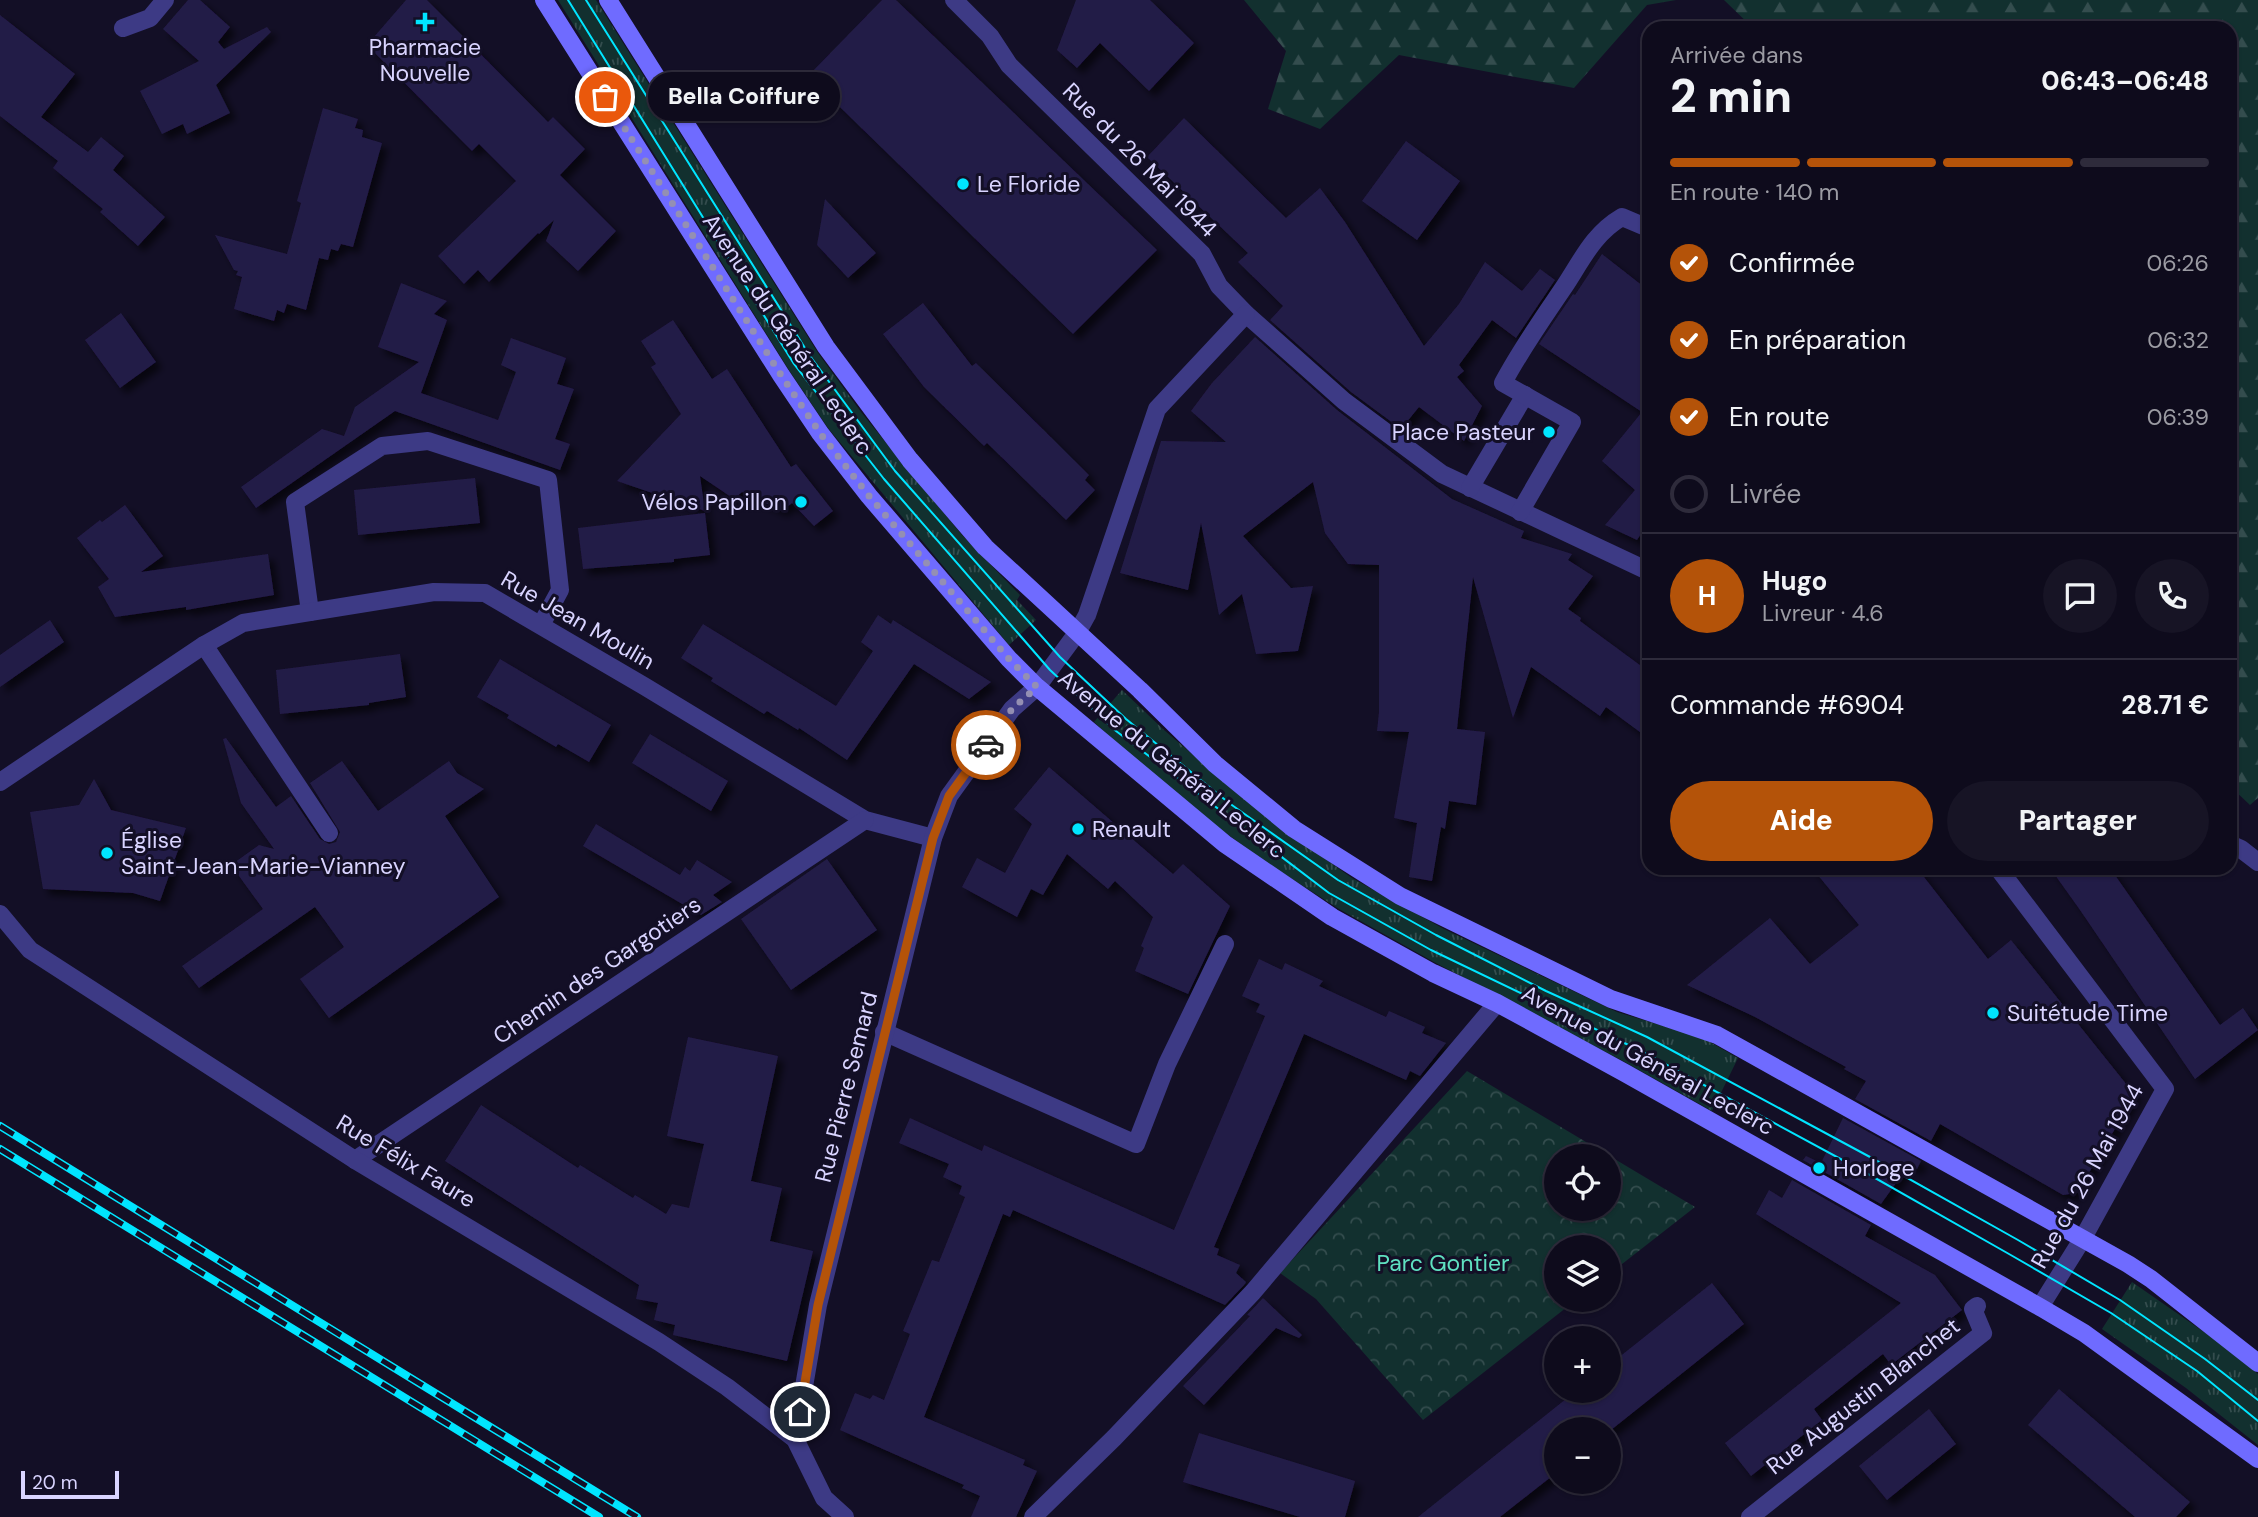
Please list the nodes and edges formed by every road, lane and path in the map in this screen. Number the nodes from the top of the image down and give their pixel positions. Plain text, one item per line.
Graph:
1 (165, 0) edge
2 (544, 0) edge
3 (608, 0) edge
4 (954, 0) edge
5 (123, 28) dead end
6 (1642, 225) edge
7 (1246, 314) junction
8 (1525, 395) junction
9 (1470, 488) junction
10 (1520, 512) junction
11 (1642, 568) edge
12 (310, 612) junction
13 (541, 625) junction
14 (1077, 633) junction
15 (204, 645) junction
16 (1037, 687) junction
17 (0, 782) edge
18 (865, 820) junction
19 (329, 833) dead end
20 (933, 838) junction
21 (2237, 847) edge
22 (2258, 862) edge
23 (2003, 875) edge
24 (0, 914) edge
25 (1226, 944) dead end
26 (1496, 1003) junction
27 (884, 1032) junction
28 (355, 1160) junction
29 (2083, 1238) junction
30 (1977, 1306) dead end
31 (2040, 1307) junction
32 (2258, 1363) edge
33 (795, 1439) junction
34 (2258, 1459) edge
35 (845, 1517) edge
36 (1033, 1517) edge
37 (1750, 1517) edge

1 - 5 street
2 - 16 main road, Avenue du Général Leclerc
3 - 14 main road, Avenue du Général Leclerc
4 - 7 street, Rue du 26 Mai 1944
6 - 8 street
7 - 9 street, Rue du 26 Mai 1944
7 - 14 street, Avenue du Général Leclerc
8 - 9 street
8 - 10 street
9 - 10 street, Rue du 26 Mai 1944
10 - 11 street, Rue du 26 Mai 1944
12 - 13 street, Rue Jean Moulin
12 - 13 street
12 - 15 street, Rue Jean Moulin
13 - 18 street, Rue Jean Moulin
14 - 16 street, Rue Pierre Semard
14 - 29 main road, Avenue du Général Leclerc
15 - 17 street, Rue Jean Moulin
15 - 19 street
16 - 20 street, Rue Pierre Semard
16 - 26 main road, Avenue du Général Leclerc
18 - 20 street, Rue Jean Moulin
18 - 28 street, Chemin des Gargotiers
20 - 27 street, Rue Pierre Semard
21 - 22 street
23 - 29 street, Rue du 26 Mai 1944
24 - 28 street, Rue Félix Faure
25 - 27 street
26 - 31 main road, Avenue du Général Leclerc
26 - 36 street
27 - 33 street, Rue Pierre Semard
28 - 33 street, Rue Félix Faure
29 - 31 street, Rue du 26 Mai 1944
29 - 32 main road, Avenue du Général Leclerc
30 - 37 street, Rue Augustin Blanchet
31 - 34 main road, Avenue du Général Leclerc
33 - 35 street

